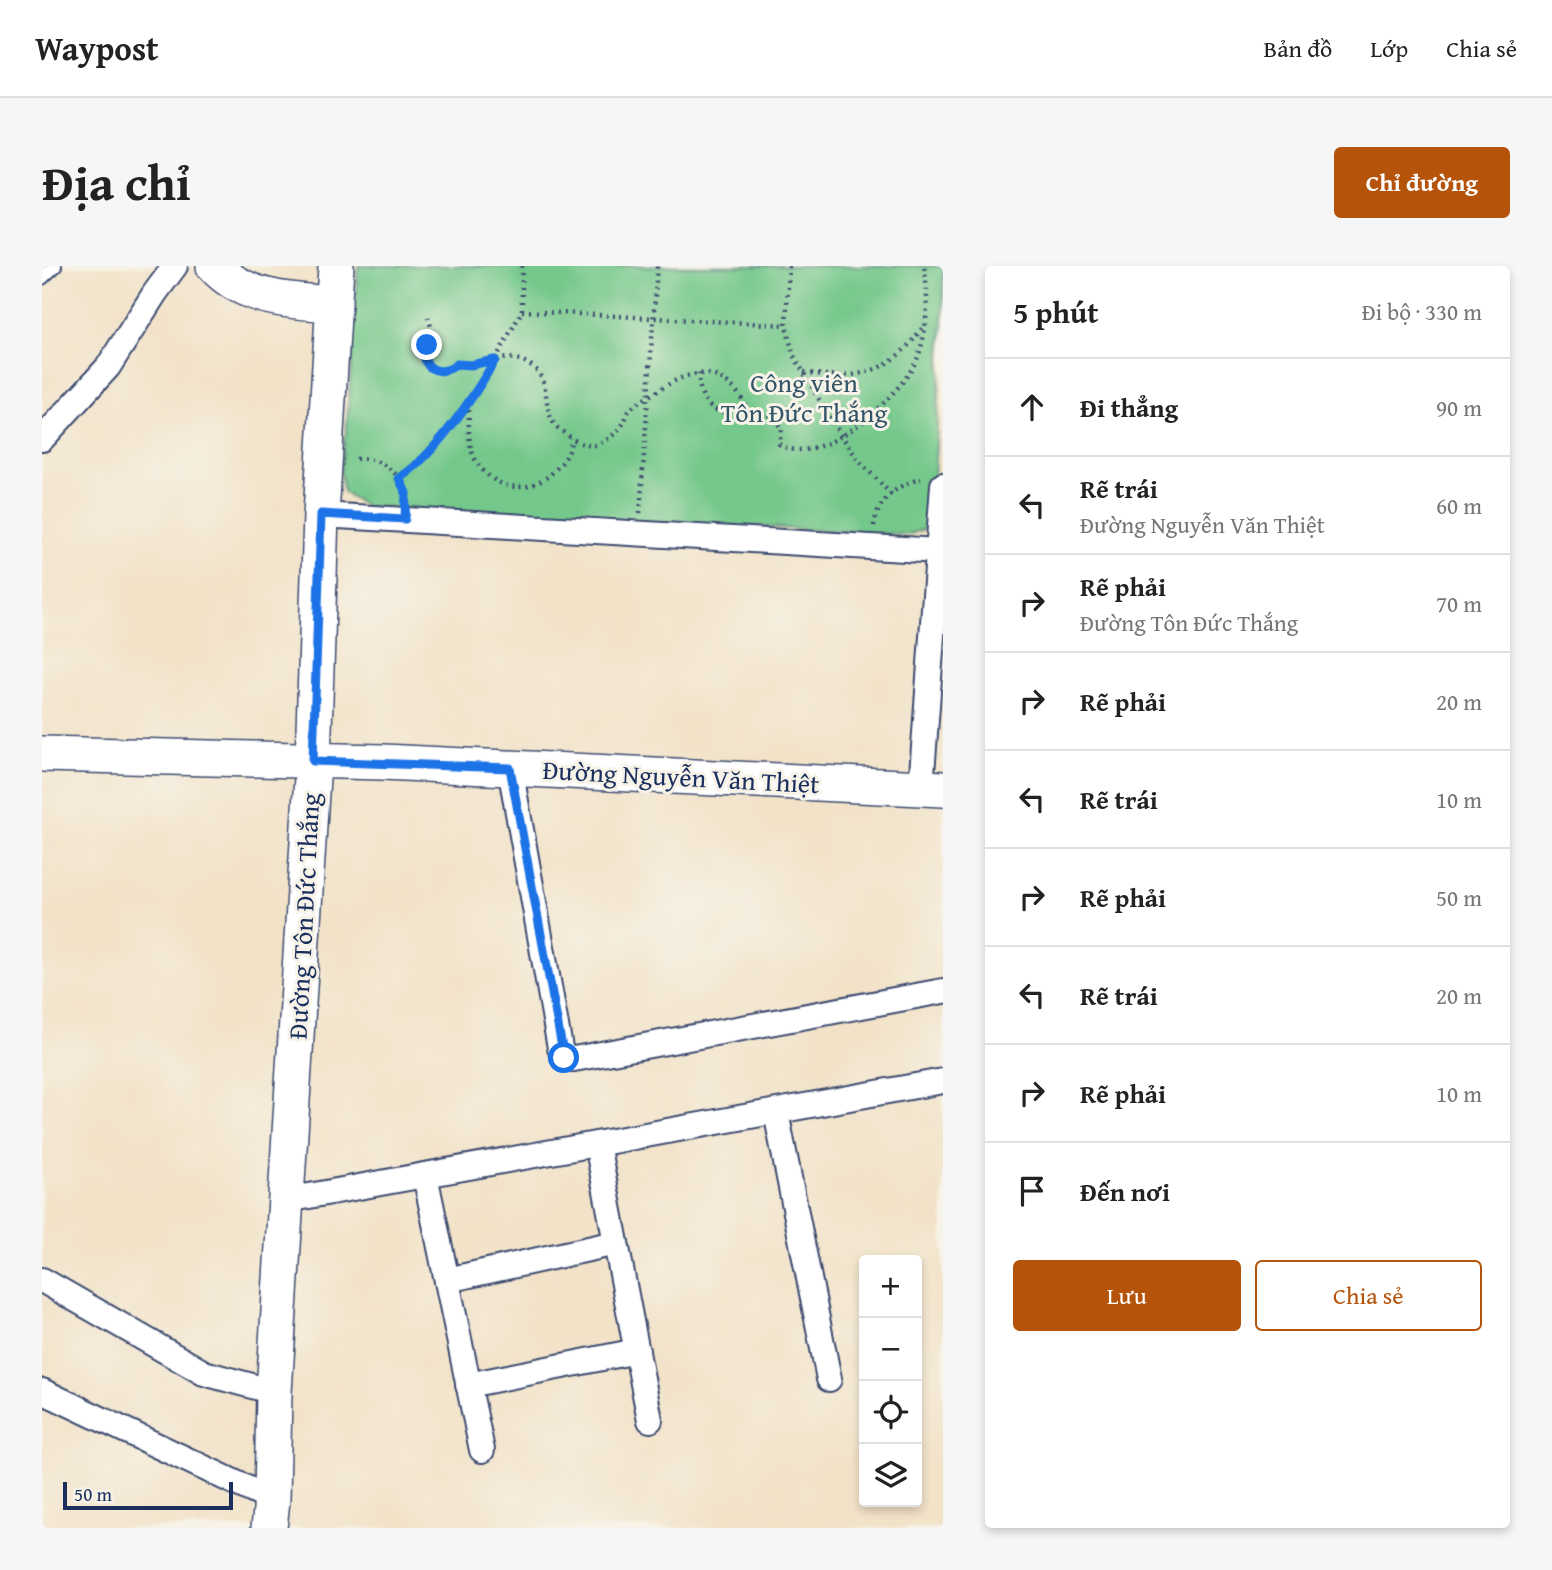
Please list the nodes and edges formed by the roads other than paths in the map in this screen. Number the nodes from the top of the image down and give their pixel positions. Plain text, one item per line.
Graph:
1 (55, 266) edge
2 (175, 266) edge
3 (214, 266) edge
4 (336, 266) edge
5 (42, 278) edge
6 (334, 304) junction
7 (42, 439) edge
8 (933, 481) edge
9 (321, 514) junction
10 (939, 551) junction
11 (42, 754) edge
12 (313, 761) junction
13 (510, 768) junction
14 (932, 788) edge
15 (943, 991) edge
16 (943, 1082) edge
17 (776, 1112) junction
18 (597, 1144) junction
19 (425, 1175) junction
20 (287, 1200) junction
21 (616, 1243) junction
22 (42, 1280) edge
23 (447, 1280) junction
24 (637, 1351) junction
25 (829, 1379) dead end
26 (468, 1385) junction
27 (42, 1391) edge
28 (274, 1392) junction
29 (650, 1420) dead end
30 (482, 1450) dead end
31 (271, 1514) edge

1 - 5 lane
2 - 7 street
3 - 6 street
4 - 6 street, Đường Tôn Đức Thắng
6 - 9 street, Đường Tôn Đức Thắng
8 - 10 street
9 - 10 street
9 - 12 street, Đường Tôn Đức Thắng
10 - 14 street
11 - 12 street, Đường Nguyễn Văn Thiệt
12 - 13 street, Đường Nguyễn Văn Thiệt
12 - 20 street, Đường Tôn Đức Thắng
13 - 14 street, Đường Nguyễn Văn Thiệt
13 - 15 street
16 - 17 street
17 - 18 street
17 - 25 street
18 - 19 street
18 - 21 street
19 - 20 street
19 - 23 street
20 - 28 street, Đường Tôn Đức Thắng
21 - 23 street
21 - 24 street
22 - 28 street
23 - 26 street
24 - 26 street
24 - 29 street
26 - 30 street
27 - 31 street
28 - 31 street, Đường Tôn Đức Thắng

